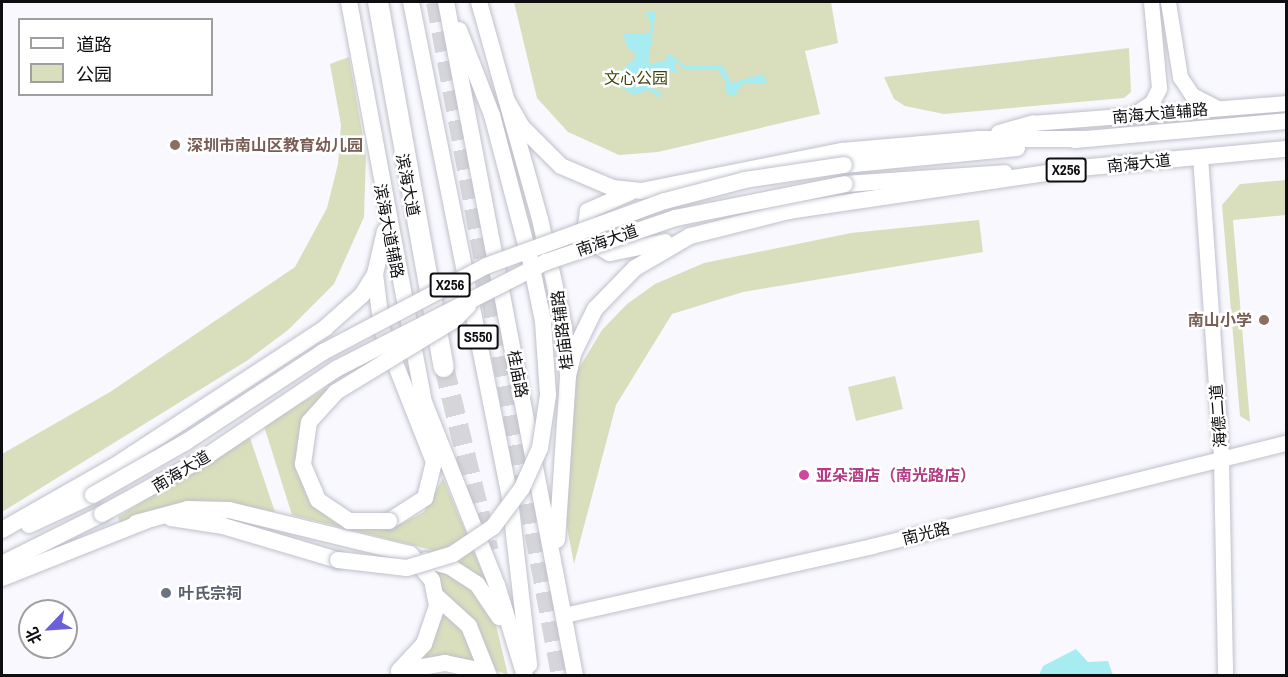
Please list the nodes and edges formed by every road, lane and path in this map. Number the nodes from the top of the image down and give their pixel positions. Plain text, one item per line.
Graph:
1 (349, 2) edge
2 (378, 2) edge
3 (411, 2) edge
4 (446, 2) edge
5 (479, 2) edge
6 (1150, 2) edge
7 (1168, 2) edge
8 (507, 101) junction
9 (1287, 103) edge
10 (1218, 108) junction
11 (492, 115) junction
12 (1127, 117) junction
13 (1282, 120) edge
14 (1033, 123) joint
15 (979, 139) junction
16 (1084, 139) junction
17 (1287, 149) edge
18 (1200, 156) junction
19 (1068, 170) junction
20 (641, 191) junction
21 (386, 218) junction
22 (690, 236) junction
23 (375, 274) junction
24 (482, 293) junction
25 (444, 367) tunnel mouth
26 (568, 376) junction
27 (1287, 443) edge
28 (1221, 459) junction
29 (136, 523) junction
30 (2, 530) edge
31 (2, 537) edge
32 (416, 558) junction
33 (2, 564) edge
34 (555, 565) junction
35 (2, 578) edge
36 (435, 595) junction
37 (564, 615) junction
38 (393, 673) edge
39 (486, 673) edge
40 (514, 675) edge
41 (525, 675) edge
42 (531, 675) edge
43 (575, 675) edge
44 (1225, 675) edge

1 - 21 main road, 滨海大道辅路
2 - 25 highway, 滨海大道 / S550
3 - 42 main road, 桂庙路 / S550
4 - 11 main road
4 - 34 main road, 桂庙路 / S550
5 - 8 main road
5 - 11 main road
6 - 12 main road
7 - 10 main road
8 - 20 main road
8 - 26 main road, 桂庙路辅路
9 - 10 main road, 南海大道辅路
10 - 12 main road, 南海大道辅路
11 - 29 main road, bridge
12 - 14 main road, 南海大道辅路
13 - 16 main road, 南海大道 / X256
14 - 15 main road
15 - 16 main road
15 - 20 main road
16 - 31 main road, 南海大道 / X256, bridge
17 - 18 main road, 南海大道 / X256
18 - 19 main road, 南海大道 / X256
18 - 28 main road, 海德二道
19 - 22 main road
19 - 24 main road, 南海大道 / X256, bridge
20 - 22 main road
21 - 23 main road
21 - 41 main road, 滨海大道辅路
22 - 26 main road
23 - 24 main road, bridge
23 - 30 main road
24 - 33 main road, 南海大道 / X256, bridge
26 - 34 main road, 桂庙路辅路
27 - 28 main road, 南光路
28 - 37 main road, 南光路
28 - 44 main road, 海德二道
29 - 32 main road
29 - 35 main road
32 - 36 main road
32 - 40 main road
34 - 37 main road, 桂庙路 / S550
36 - 38 main road
36 - 39 main road
37 - 43 main road, 桂庙路 / S550
38 - 39 main road

